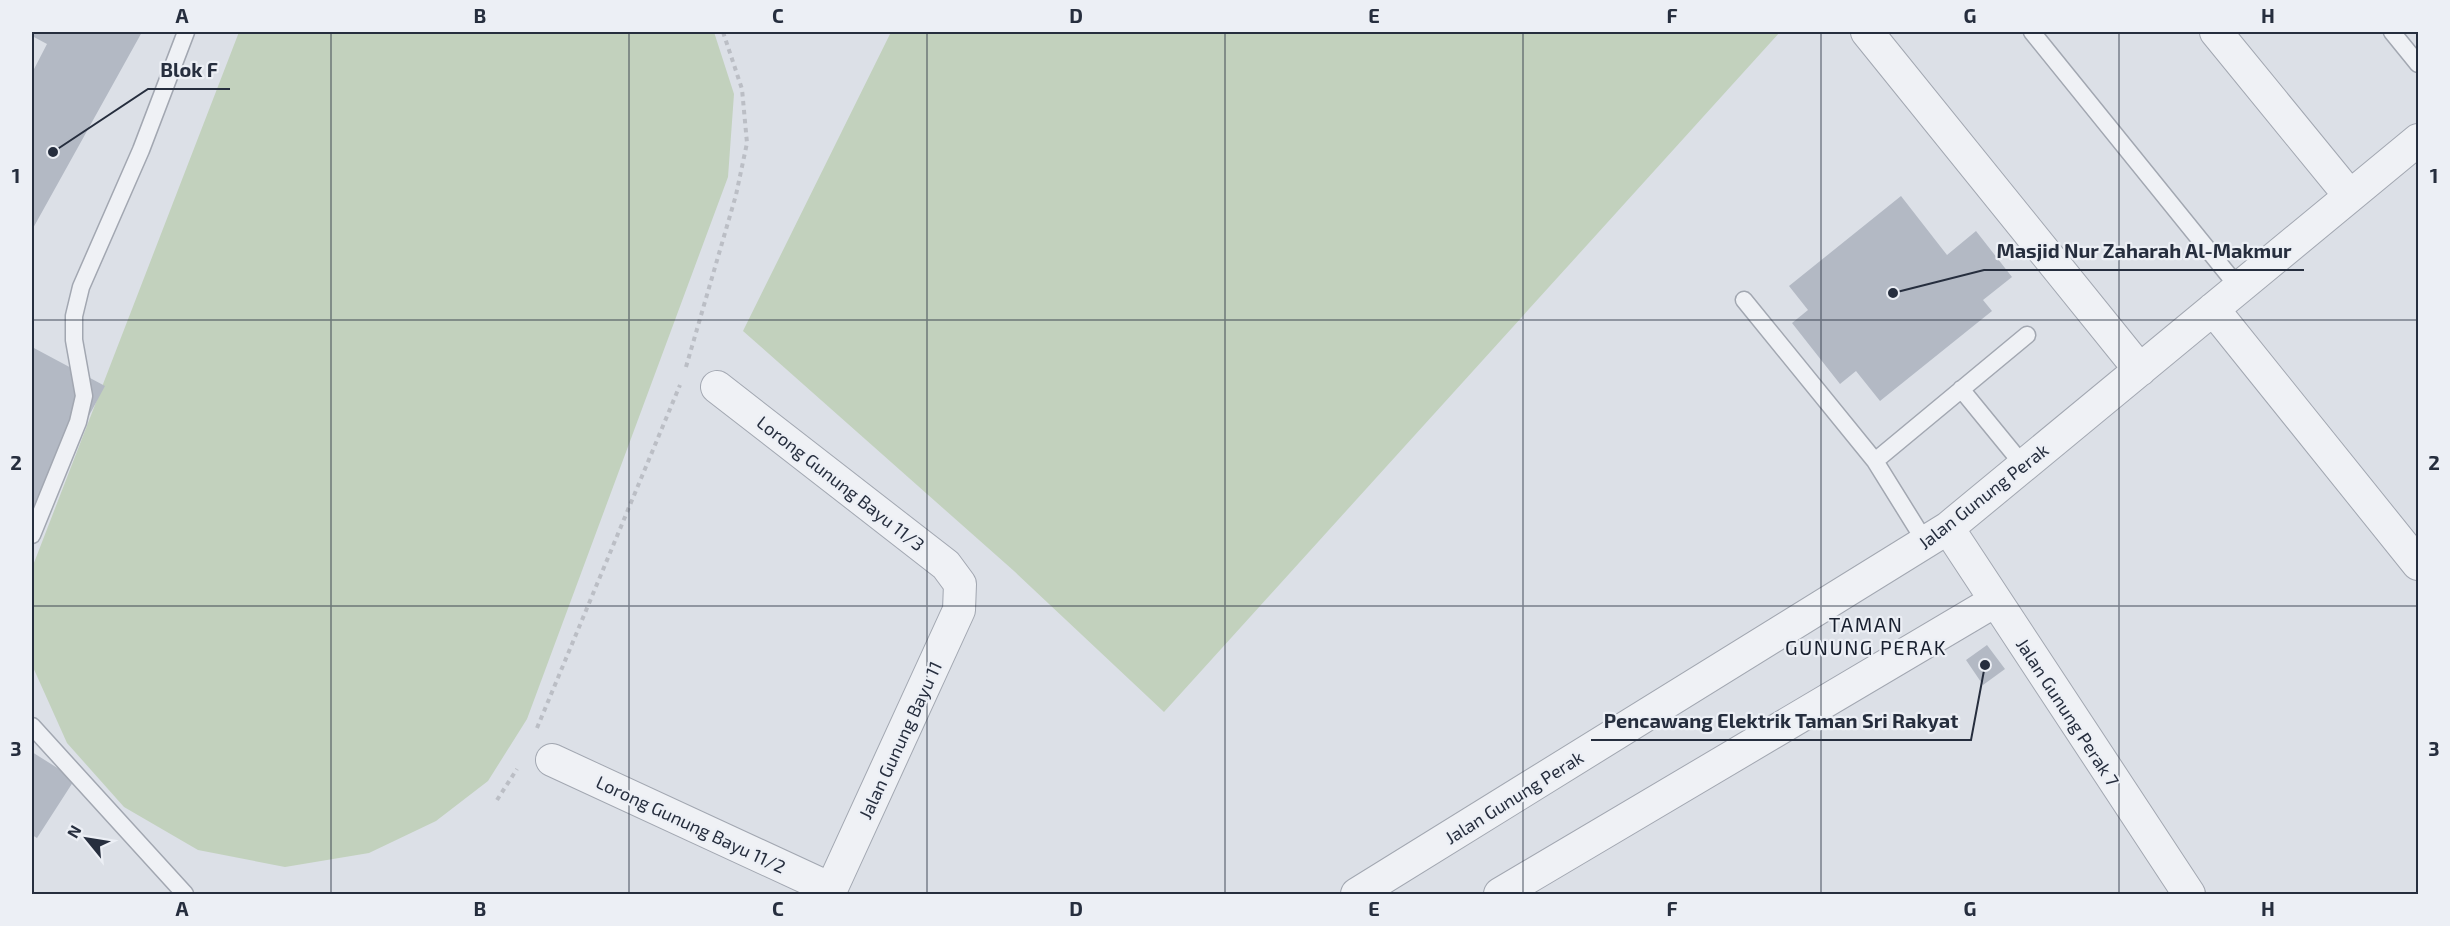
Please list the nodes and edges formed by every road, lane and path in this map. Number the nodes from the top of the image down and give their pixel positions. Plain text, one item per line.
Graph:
1 (186, 32) edge
2 (723, 32) edge
3 (1867, 32) edge
4 (2032, 32) edge
5 (2216, 32) edge
6 (2392, 32) edge
7 (2418, 64) edge
8 (2418, 140) edge
9 (2350, 196) junction
10 (2239, 288) junction
11 (1744, 300) dead end
12 (2213, 309) junction
13 (2027, 335) dead end
14 (685, 370) dead end
15 (2140, 370) junction
16 (681, 381) dead end
17 (717, 387) dead end
18 (1961, 389) junction
19 (1875, 461) junction
20 (2024, 466) junction
21 (32, 535) edge
22 (1937, 536) junction
23 (2418, 564) edge
24 (960, 584) joint
25 (1995, 601) junction
26 (32, 726) edge
27 (542, 749) joint
28 (519, 765) dead end
29 (498, 800) dead end
30 (830, 892) edge
31 (185, 894) edge
32 (1357, 894) edge
33 (1500, 894) edge
34 (2189, 894) edge

1 - 21 lane
2 - 14 path
3 - 15 street
4 - 10 lane
5 - 9 street
6 - 7 lane
8 - 9 street, Jalan Gunung Perak
9 - 10 street, Jalan Gunung Perak
10 - 12 street, Jalan Gunung Perak
11 - 19 lane
12 - 15 street, Jalan Gunung Perak
12 - 23 street
13 - 18 lane
15 - 20 street, Jalan Gunung Perak
16 - 27 path
17 - 24 street, Lorong Gunung Bayu 11/3
18 - 19 lane
18 - 20 lane
19 - 22 lane
20 - 22 street, Jalan Gunung Perak
22 - 25 street, Jalan Gunung Perak 7
22 - 32 street, Jalan Gunung Perak
24 - 30 street, Jalan Gunung Bayu 11
25 - 33 street
25 - 34 street, Jalan Gunung Perak 7
26 - 31 lane
27 - 30 street, Lorong Gunung Bayu 11/2
28 - 29 path

